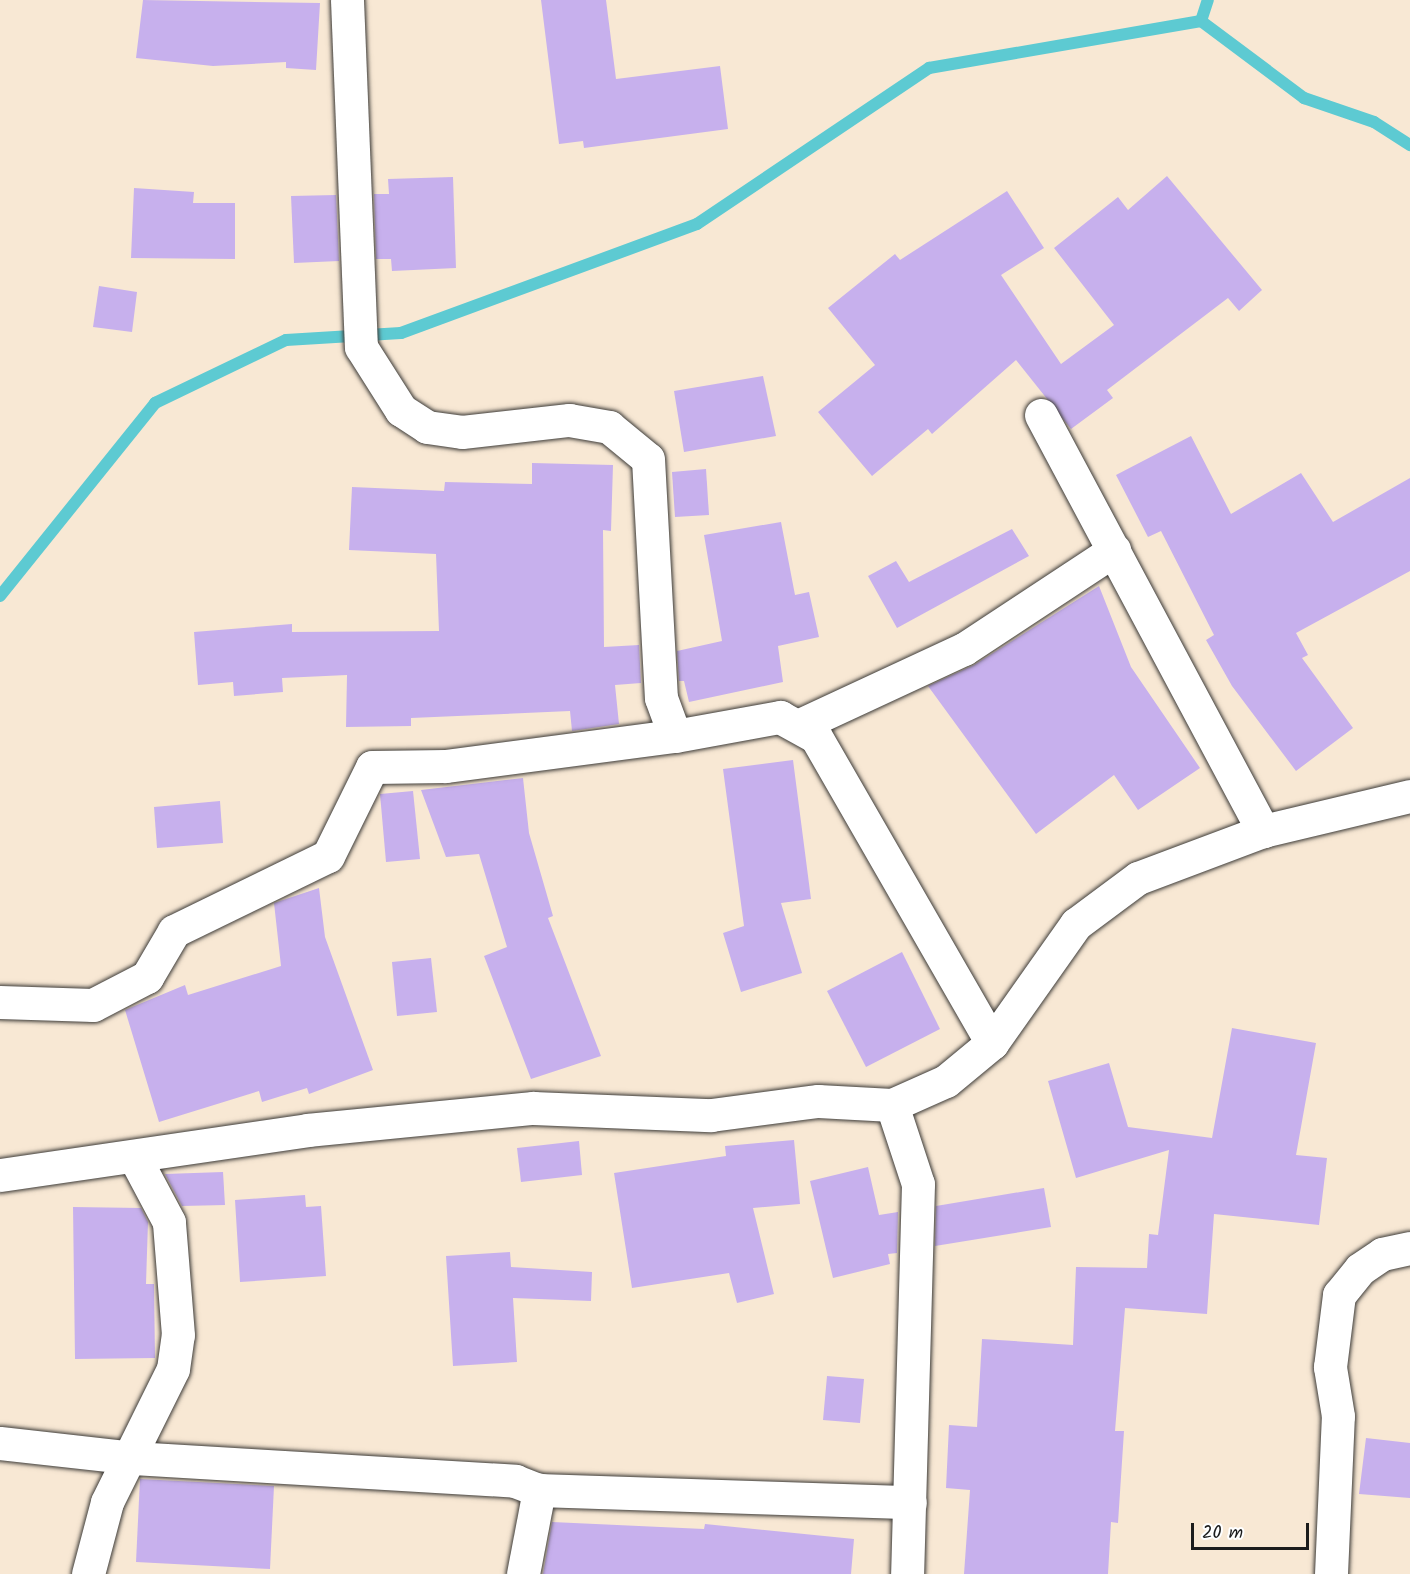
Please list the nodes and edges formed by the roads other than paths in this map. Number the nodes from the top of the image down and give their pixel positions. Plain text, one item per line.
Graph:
1 (347, 0) edge
2 (1041, 415) dead end
3 (1114, 550) junction
4 (800, 725) junction
5 (675, 736) junction
6 (1410, 796) edge
7 (1263, 831) junction
8 (0, 1002) edge
9 (992, 1043) junction
10 (892, 1105) junction
11 (135, 1158) junction
12 (0, 1175) edge
13 (1410, 1248) edge
14 (0, 1443) edge
15 (133, 1458) junction
16 (539, 1490) junction
17 (910, 1502) junction
18 (88, 1574) edge
19 (523, 1574) edge
20 (906, 1574) edge
21 (1331, 1574) edge

1 - 5 street
2 - 3 street
3 - 4 street
3 - 7 street
4 - 5 street
4 - 9 street
5 - 8 street
6 - 7 street
7 - 9 street
9 - 10 street
10 - 11 street
10 - 17 street
11 - 12 street
11 - 15 street
13 - 21 street
14 - 15 street
15 - 16 street
15 - 18 street
16 - 17 street
16 - 19 street
17 - 20 street

